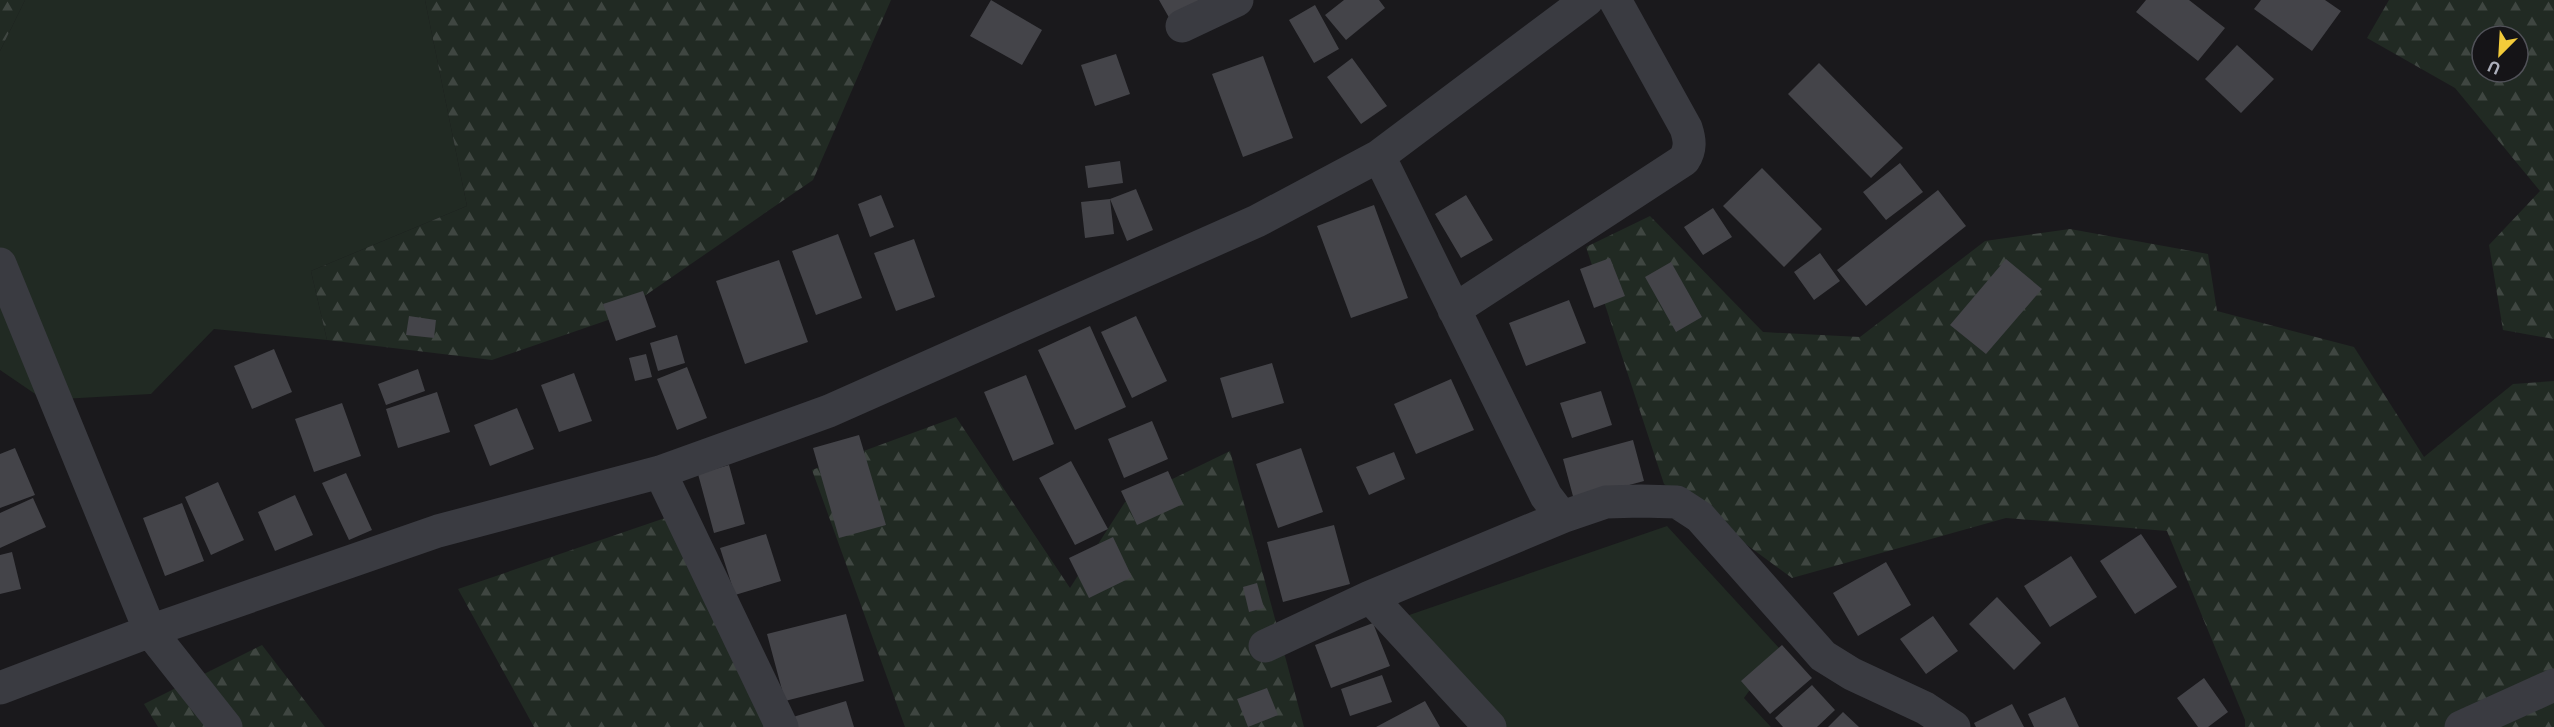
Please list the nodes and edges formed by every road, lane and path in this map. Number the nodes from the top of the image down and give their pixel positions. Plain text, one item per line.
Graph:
1 (1237, 0) edge
2 (1587, 0) edge
3 (1614, 0) edge
4 (1182, 26) dead end
5 (1379, 156) junction
6 (0, 264) edge
7 (1455, 310) junction
8 (660, 472) junction
9 (1562, 517) junction
10 (1370, 597) junction
11 (150, 631) junction
12 (1266, 646) dead end
13 (2554, 685) edge
14 (0, 688) edge
15 (226, 727) edge
16 (782, 727) edge
17 (1490, 727) edge
18 (1954, 727) edge
19 (2461, 727) edge

1 - 4 street
2 - 5 street
3 - 7 street
5 - 7 street
5 - 8 street
6 - 11 street
7 - 9 street
8 - 11 street
8 - 16 street
9 - 10 street
9 - 18 street
10 - 12 street
10 - 17 street
11 - 14 street
11 - 15 street
13 - 19 street

